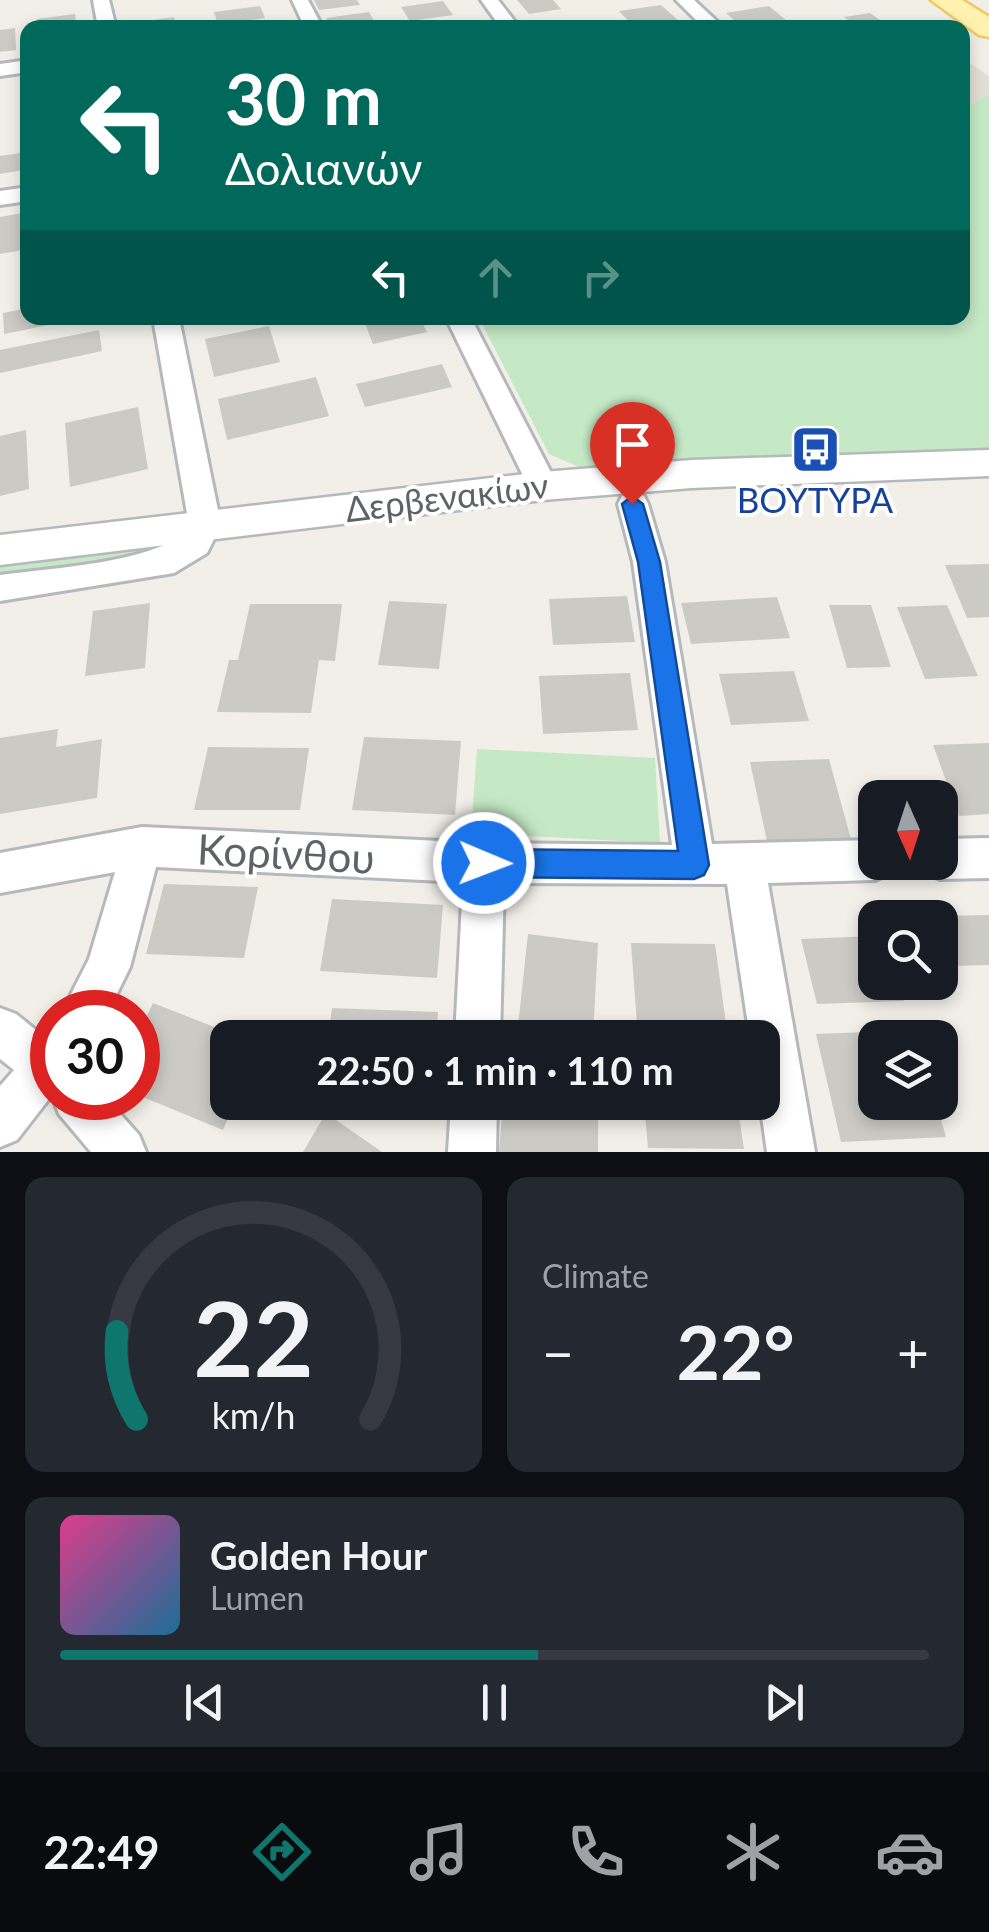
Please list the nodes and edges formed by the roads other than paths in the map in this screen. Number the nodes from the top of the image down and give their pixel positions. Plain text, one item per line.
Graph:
1 (489, 0) edge
2 (684, 0) edge
3 (931, 5) edge
4 (505, 20) edge
5 (706, 20) edge
6 (967, 20) edge
7 (167, 325) edge
8 (462, 325) edge
9 (989, 463) edge
10 (542, 486) junction
11 (632, 504) dead end
12 (205, 526) junction
13 (0, 550) edge
14 (0, 588) edge
15 (142, 847) junction
16 (989, 858) edge
17 (958, 859) edge
18 (858, 861) edge
19 (484, 863) junction
20 (744, 864) junction
21 (694, 865) junction
22 (0, 874) edge
23 (96, 990) edge
24 (478, 1020) edge
25 (0, 1030) edge
26 (30, 1053) edge
27 (30, 1097) edge
28 (95, 1120) edge
29 (473, 1120) edge
30 (0, 1123) edge
31 (122, 1152) edge
32 (472, 1152) edge
33 (791, 1152) edge

1 - 4 street
2 - 5 street
3 - 6 main road
7 - 12 street
8 - 10 street
9 - 10 street, Δερβενακίων
10 - 12 street, Δερβενακίων
11 - 21 street
12 - 13 street, Δερβενακίων
12 - 14 street
15 - 19 street, Κορίνθου
15 - 22 street, Κορίνθου
15 - 23 street
16 - 17 street
18 - 20 street, Κορίνθου
19 - 21 street, Κορίνθου
19 - 24 street
20 - 21 street, Κορίνθου
20 - 33 street
25 - 26 street
27 - 30 street
28 - 31 street
29 - 32 street

